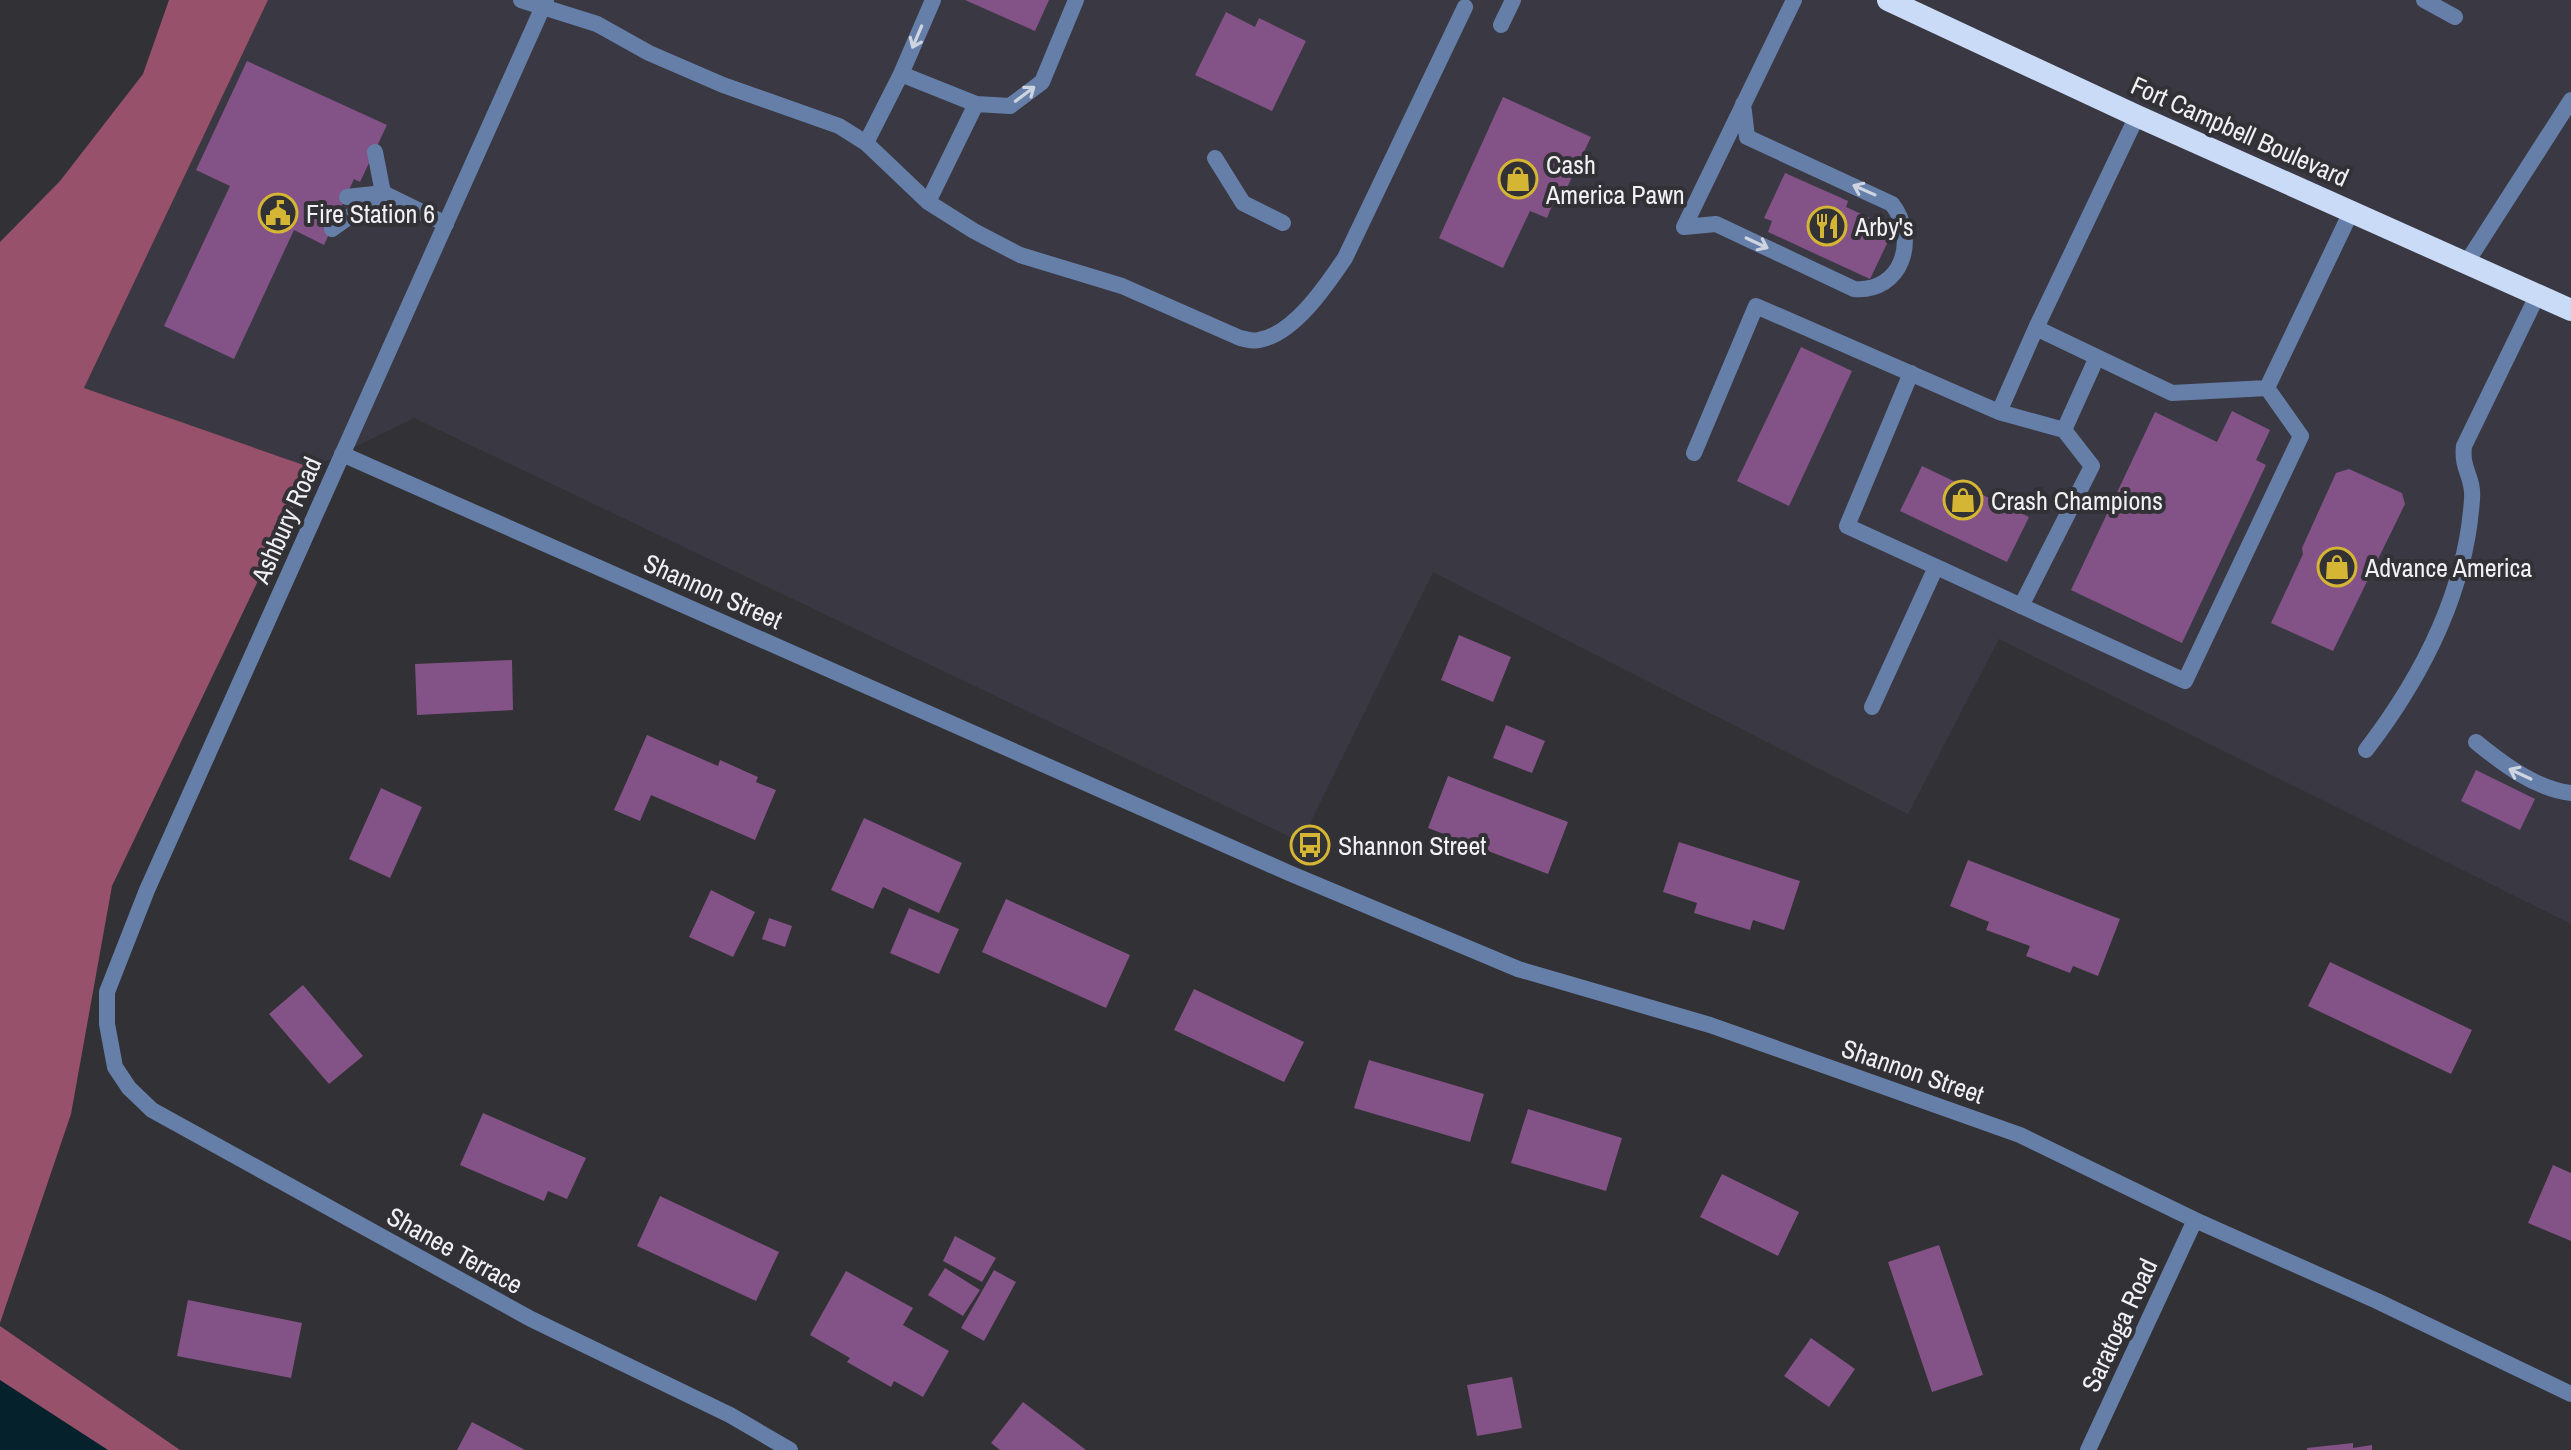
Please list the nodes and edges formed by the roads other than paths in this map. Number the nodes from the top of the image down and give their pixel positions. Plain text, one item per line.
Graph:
1 (521, 0) edge
2 (933, 0) edge
3 (1076, 0) edge
4 (1513, 0) edge
5 (1794, 0) edge
6 (1888, 0) edge
7 (2424, 0) edge
8 (544, 3) edge
9 (1465, 7) dead end
10 (2455, 17) dead end
11 (1501, 25) dead end
12 (901, 74) junction
13 (2571, 100) edge
14 (976, 104) junction
15 (1743, 104) junction
16 (2137, 116) junction
17 (866, 143) junction
18 (375, 152) dead end
19 (1215, 158) dead end
20 (383, 193) junction
21 (347, 197) dead end
22 (928, 202) junction
23 (2351, 212) junction
24 (1283, 223) dead end
25 (446, 224) junction
26 (332, 229) dead end
27 (2467, 262) junction
28 (2538, 294) junction
29 (2571, 310) edge
30 (2036, 328) junction
31 (2097, 357) junction
32 (1911, 373) junction
33 (2267, 388) junction
34 (1999, 412) junction
35 (2064, 430) junction
36 (1694, 453) dead end
37 (342, 454) junction
38 (1936, 567) junction
39 (2021, 606) junction
40 (1872, 707) dead end
41 (2476, 742) dead end
42 (2366, 750) dead end
43 (2571, 793) edge
44 (115, 1067) joint
45 (2195, 1220) junction
46 (2571, 1394) edge
47 (790, 1450) edge
48 (2088, 1450) edge

1 - 8 street
2 -> 12 street
14 -> 3 street
4 - 11 street
5 - 15 street
6 - 16 highway, Fort Campbell Boulevard
7 - 10 street
8 - 17 street
8 - 25 street, Ashbury Road
9 - 22 street
12 - 14 street
12 - 17 street
13 - 27 street
14 - 22 street
15 -> 15 street
16 - 23 highway, Fort Campbell Boulevard
16 - 30 street
17 - 22 street
18 - 20 street
19 - 24 street
20 - 21 street
20 - 25 street
20 - 26 street
23 - 27 highway, Fort Campbell Boulevard
23 - 33 street
25 - 37 street, Ashbury Road
27 - 28 highway, Fort Campbell Boulevard
28 - 29 highway, Fort Campbell Boulevard
28 - 42 street
30 - 31 street
30 - 34 street
31 - 33 street
31 - 35 street
32 - 34 street
32 - 36 street
32 - 38 street
33 - 39 street
34 - 35 street
35 - 39 street
37 - 44 street, Ashbury Road
37 - 45 street, Shannon Street
38 - 39 street
38 - 40 street
43 -> 41 street
44 - 47 street, Shanee Terrace
45 - 46 street, Shannon Street
45 - 48 street, Saratoga Road

